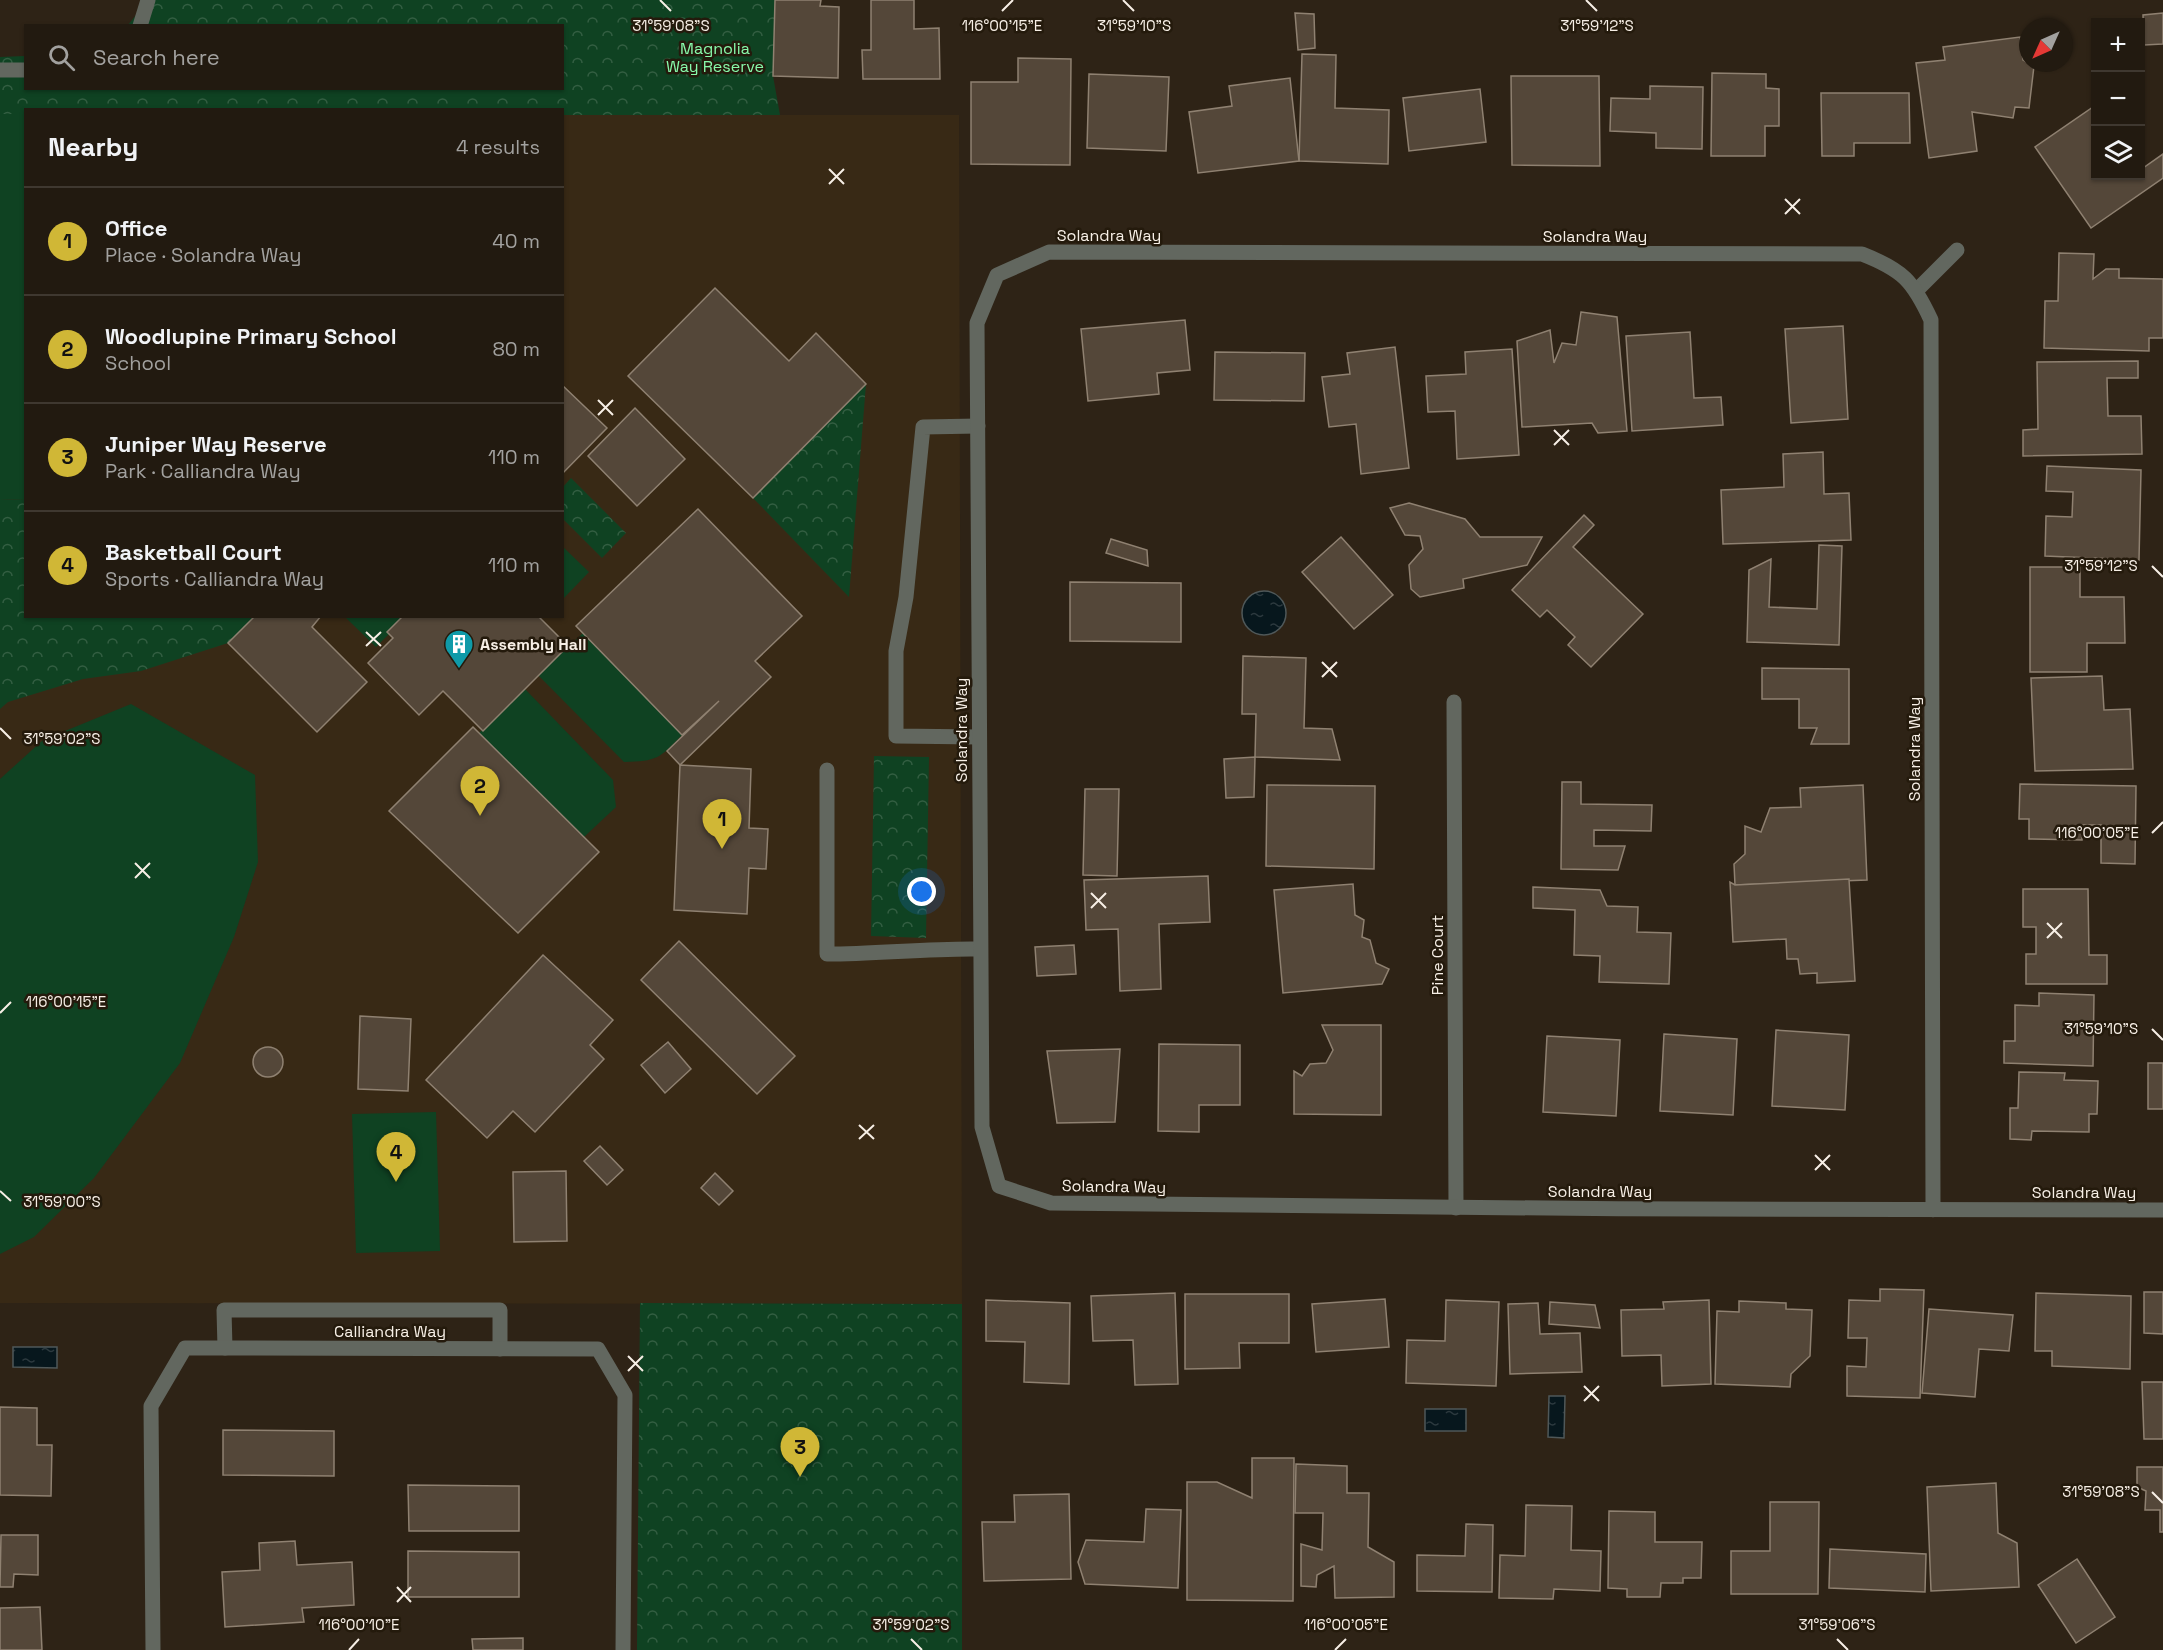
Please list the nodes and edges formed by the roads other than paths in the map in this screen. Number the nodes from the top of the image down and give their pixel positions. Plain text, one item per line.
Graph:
1 (148, 0) edge
2 (141, 24) edge
3 (0, 70) edge
4 (24, 70) edge
5 (1957, 250) dead end
6 (1917, 290) junction
7 (978, 426) junction
8 (1454, 702) dead end
9 (979, 737) junction
10 (827, 770) dead end
11 (980, 949) junction
12 (1456, 1208) junction
13 (1933, 1210) junction
14 (2163, 1210) edge
15 (225, 1348) junction
16 (500, 1349) junction
17 (153, 1650) edge
18 (623, 1650) edge

1 - 2 street
3 - 4 street
5 - 6 street
6 - 7 street, Solandra Way
6 - 13 street, Solandra Way
7 - 9 street, Solandra Way
7 - 9 street
8 - 12 street, Pine Court
9 - 11 street, Solandra Way
10 - 11 street
11 - 12 street, Solandra Way
12 - 13 street, Solandra Way
13 - 14 street, Solandra Way
15 - 16 street, Calliandra Way
15 - 16 street
15 - 17 street, Calliandra Way
16 - 18 street, Calliandra Way

